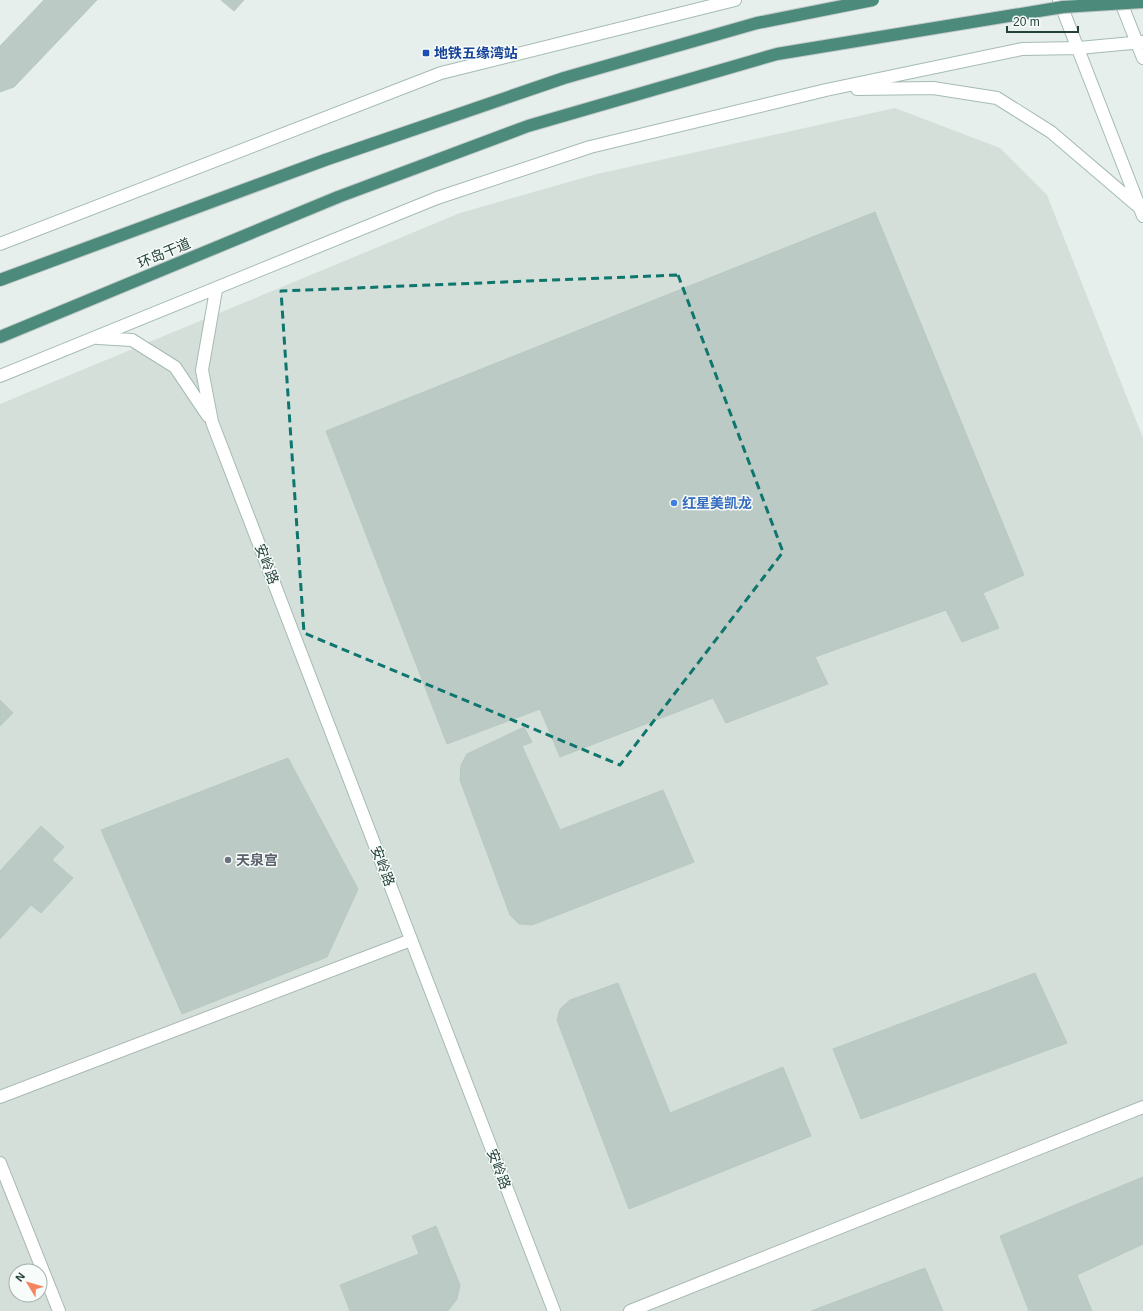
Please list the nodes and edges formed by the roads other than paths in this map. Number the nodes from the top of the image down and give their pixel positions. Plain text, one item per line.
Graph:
1 (735, 0) edge
2 (873, 0) edge
3 (1059, 0) edge
4 (1120, 0) edge
5 (1143, 2) edge
6 (1140, 43) edge
7 (1079, 48) junction
8 (1143, 58) edge
9 (826, 90) junction
10 (1142, 212) edge
11 (0, 244) edge
12 (0, 280) edge
13 (216, 290) junction
14 (0, 337) edge
15 (94, 338) junction
16 (0, 376) edge
17 (212, 422) junction
18 (412, 940) junction
19 (0, 1097) edge
20 (1143, 1107) edge
21 (0, 1163) edge
22 (59, 1311) edge
23 (554, 1311) edge
24 (630, 1311) edge

1 - 11 main road
2 - 12 highway, bridge
3 - 7 main road
4 - 6 main road
5 - 14 highway, 环岛干道, bridge
6 - 7 main road
6 - 8 main road
7 - 9 main road
7 - 10 main road
9 - 10 main road
9 - 13 main road
13 - 15 main road
13 - 17 main road
15 - 16 main road
15 - 17 main road
17 - 18 main road, 安岭路
18 - 19 main road
18 - 23 main road, 安岭路
20 - 24 main road
21 - 22 main road

